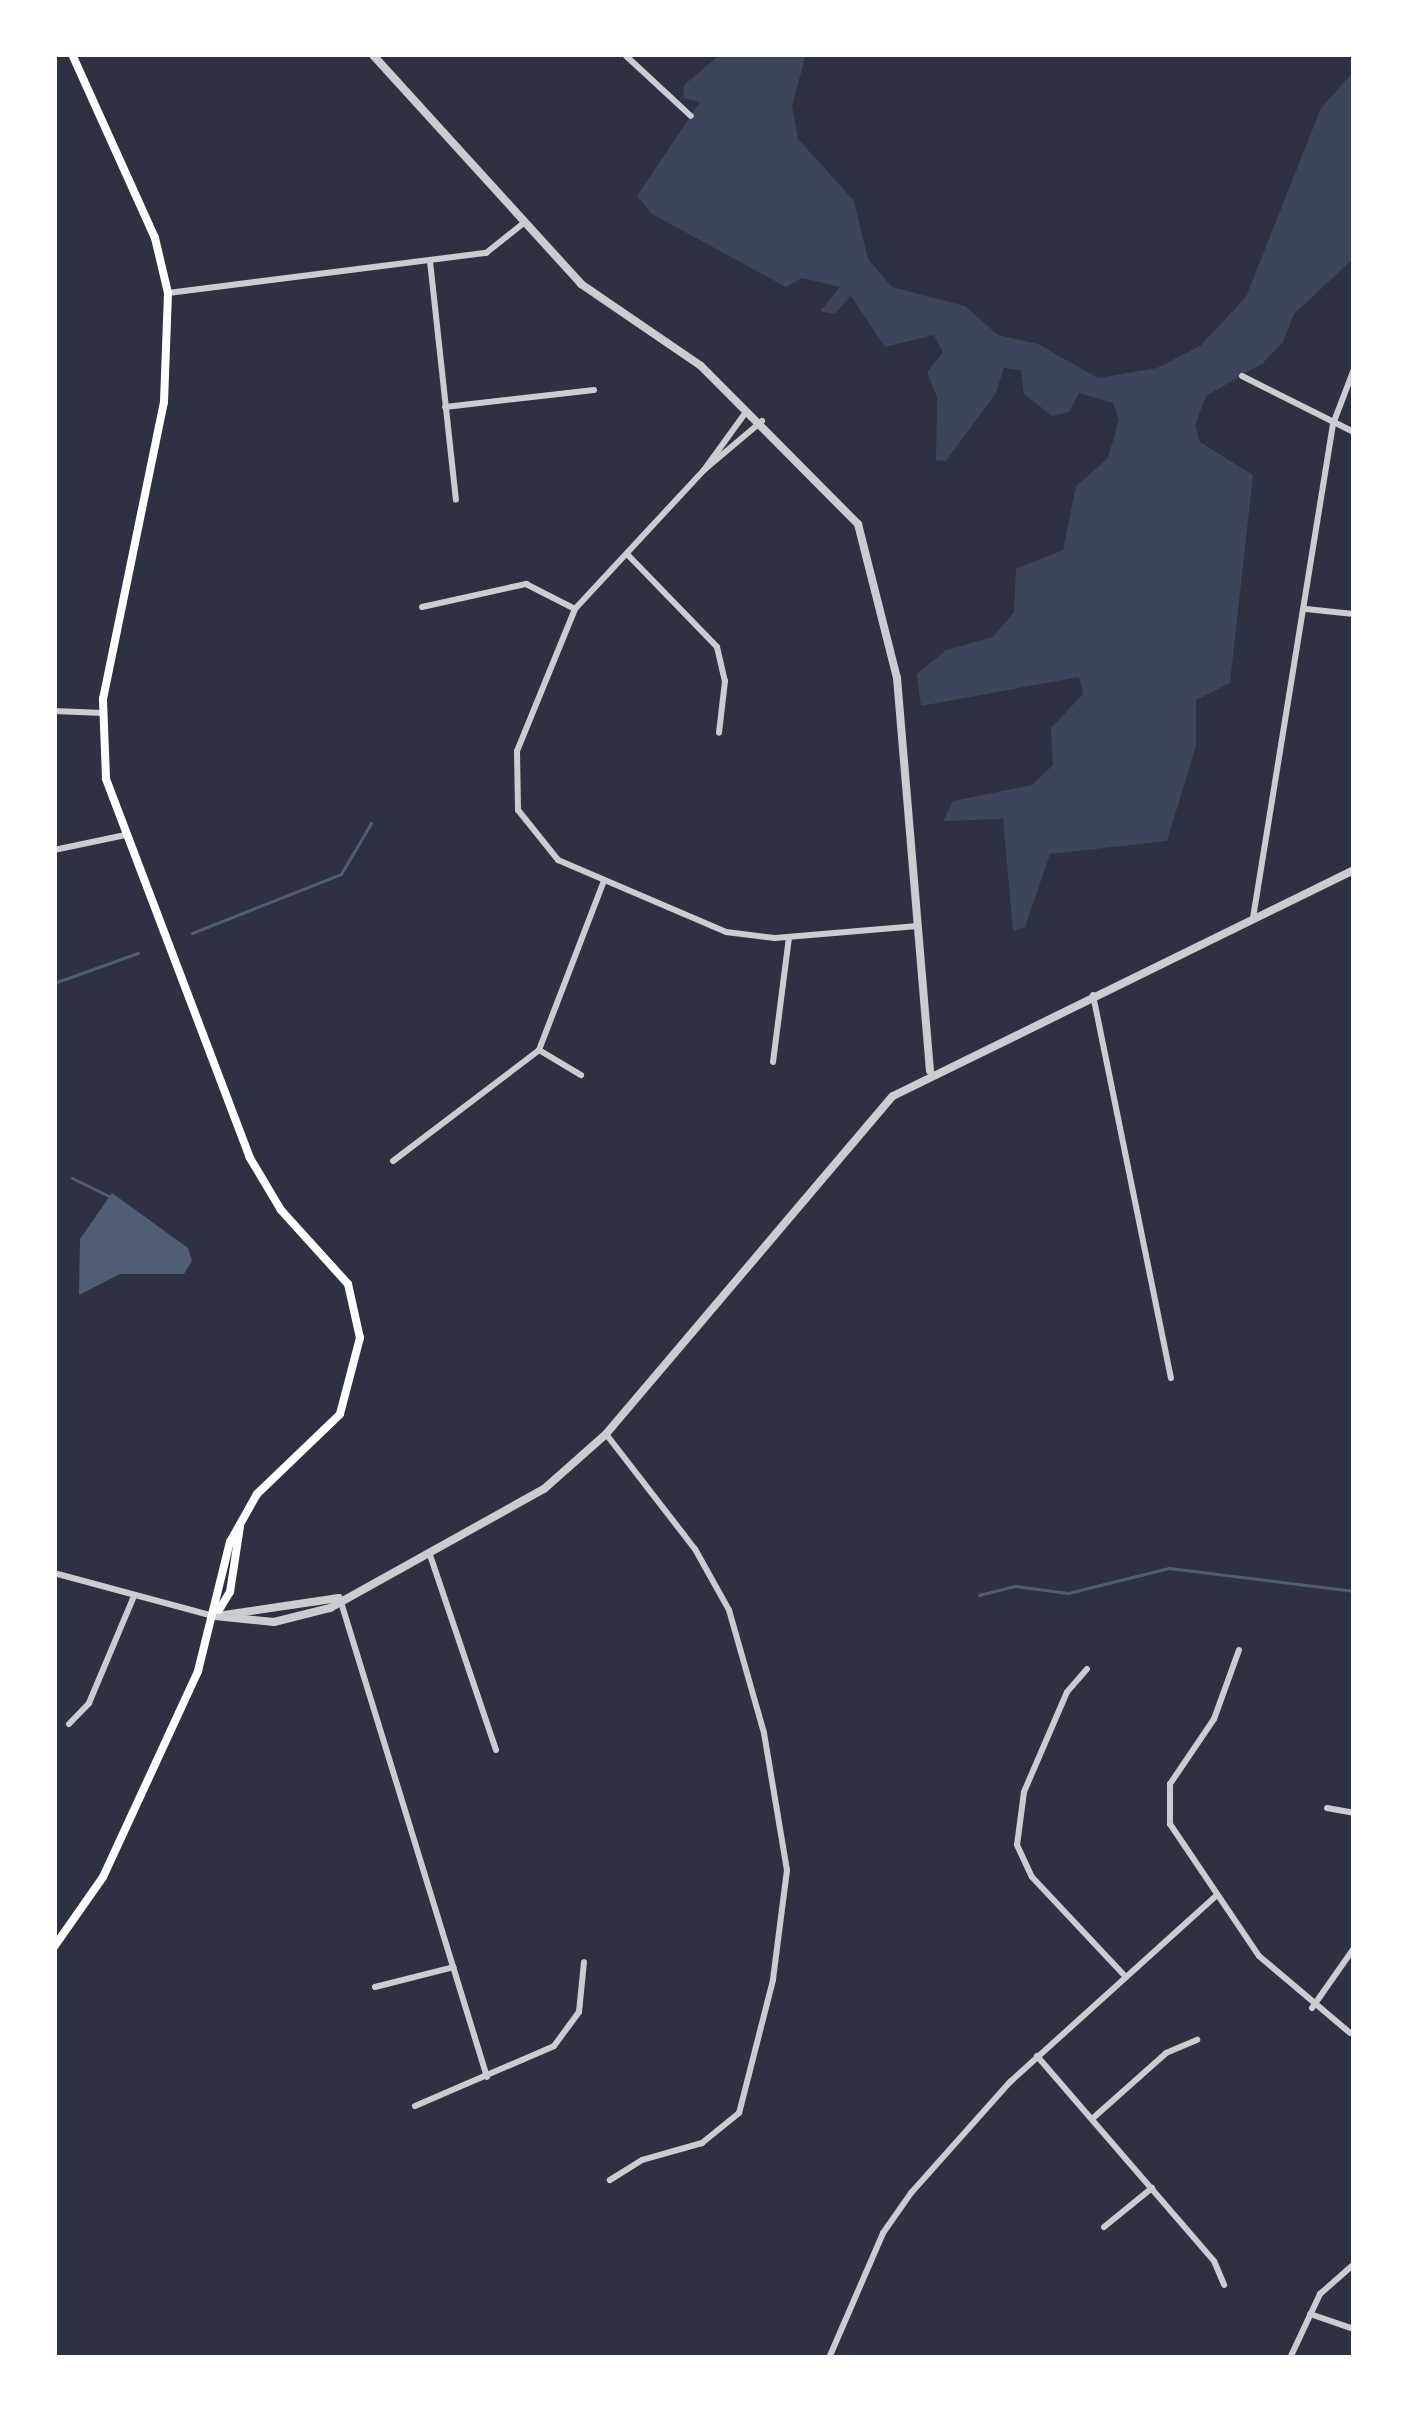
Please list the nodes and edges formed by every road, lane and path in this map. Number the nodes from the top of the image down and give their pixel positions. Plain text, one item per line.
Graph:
1 (72, 54) edge
2 (372, 54) edge
3 (624, 54) edge
4 (691, 116) dead end
5 (525, 222) junction
6 (430, 261) junction
7 (168, 293) junction
8 (1354, 369) edge
9 (1242, 376) dead end
10 (594, 390) dead end
11 (445, 407) junction
12 (748, 410) junction
13 (761, 422) junction
14 (1333, 424) junction
15 (1354, 432) edge
16 (704, 470) junction
17 (456, 500) dead end
18 (627, 554) junction
19 (422, 607) dead end
20 (575, 609) junction
21 (1306, 609) junction
22 (1354, 614) edge
23 (54, 711) edge
24 (103, 713) junction
25 (719, 733) dead end
26 (125, 835) junction
27 (54, 850) edge
28 (1354, 870) edge
29 (604, 881) junction
30 (1253, 918) junction
31 (917, 926) junction
32 (789, 937) junction
33 (1093, 995) junction
34 (538, 1050) junction
35 (773, 1062) dead end
36 (930, 1071) junction
37 (580, 1075) dead end
38 (393, 1161) dead end
39 (1171, 1378) dead end
40 (606, 1434) junction
41 (429, 1552) junction
42 (54, 1573) edge
43 (134, 1594) junction
44 (340, 1598) junction
45 (215, 1616) junction
46 (1239, 1650) dead end
47 (1087, 1670) dead end
48 (69, 1724) dead end
49 (496, 1750) dead end
50 (1327, 1808) dead end
51 (1354, 1813) edge
52 (1215, 1897) junction
53 (54, 1947) edge
54 (1354, 1948) edge
55 (584, 1962) dead end
56 (454, 1967) junction
57 (1124, 1975) junction
58 (375, 1987) dead end
59 (1312, 2008) junction
60 (1350, 2033) dead end
61 (1197, 2040) dead end
62 (1036, 2056) junction
63 (487, 2077) junction
64 (415, 2106) dead end
65 (1092, 2120) junction
66 (610, 2180) dead end
67 (1152, 2188) junction
68 (1103, 2228) dead end
69 (1354, 2264) edge
70 (1224, 2285) dead end
71 (1310, 2314) junction
72 (1354, 2329) edge
73 (829, 2358) edge
74 (1290, 2358) edge

1 - 7 main road
2 - 5 street
3 - 4 street
5 - 6 street
5 - 12 street
6 - 7 street
6 - 11 street
7 - 24 main road
8 - 14 street
9 - 14 street
10 - 11 street
11 - 17 street
12 - 13 street
12 - 16 street
13 - 16 street
13 - 31 street
14 - 15 street
14 - 21 street
16 - 18 street
18 - 20 street
18 - 25 street
19 - 20 street
20 - 29 street
21 - 22 street
21 - 30 street
23 - 24 street
24 - 26 main road
26 - 27 street
26 - 45 main road
28 - 30 street
29 - 32 street
29 - 34 street
30 - 33 street
31 - 32 street
31 - 36 street
32 - 35 street
33 - 36 street
33 - 39 street
34 - 37 street
34 - 38 street
36 - 40 street
40 - 41 street
40 - 66 street
41 - 44 street
41 - 49 street
42 - 43 street
43 - 45 street
43 - 48 street
44 - 45 street
44 - 56 street
45 - 53 main road
46 - 52 street
47 - 57 street
50 - 51 street
52 - 57 street
52 - 59 street
54 - 59 street
55 - 63 street
56 - 58 street
56 - 63 street
57 - 62 street
59 - 60 street
61 - 65 street
62 - 65 street
62 - 73 street
63 - 64 street
65 - 67 street
67 - 68 street
67 - 70 street
69 - 71 street
71 - 72 street
71 - 74 street

